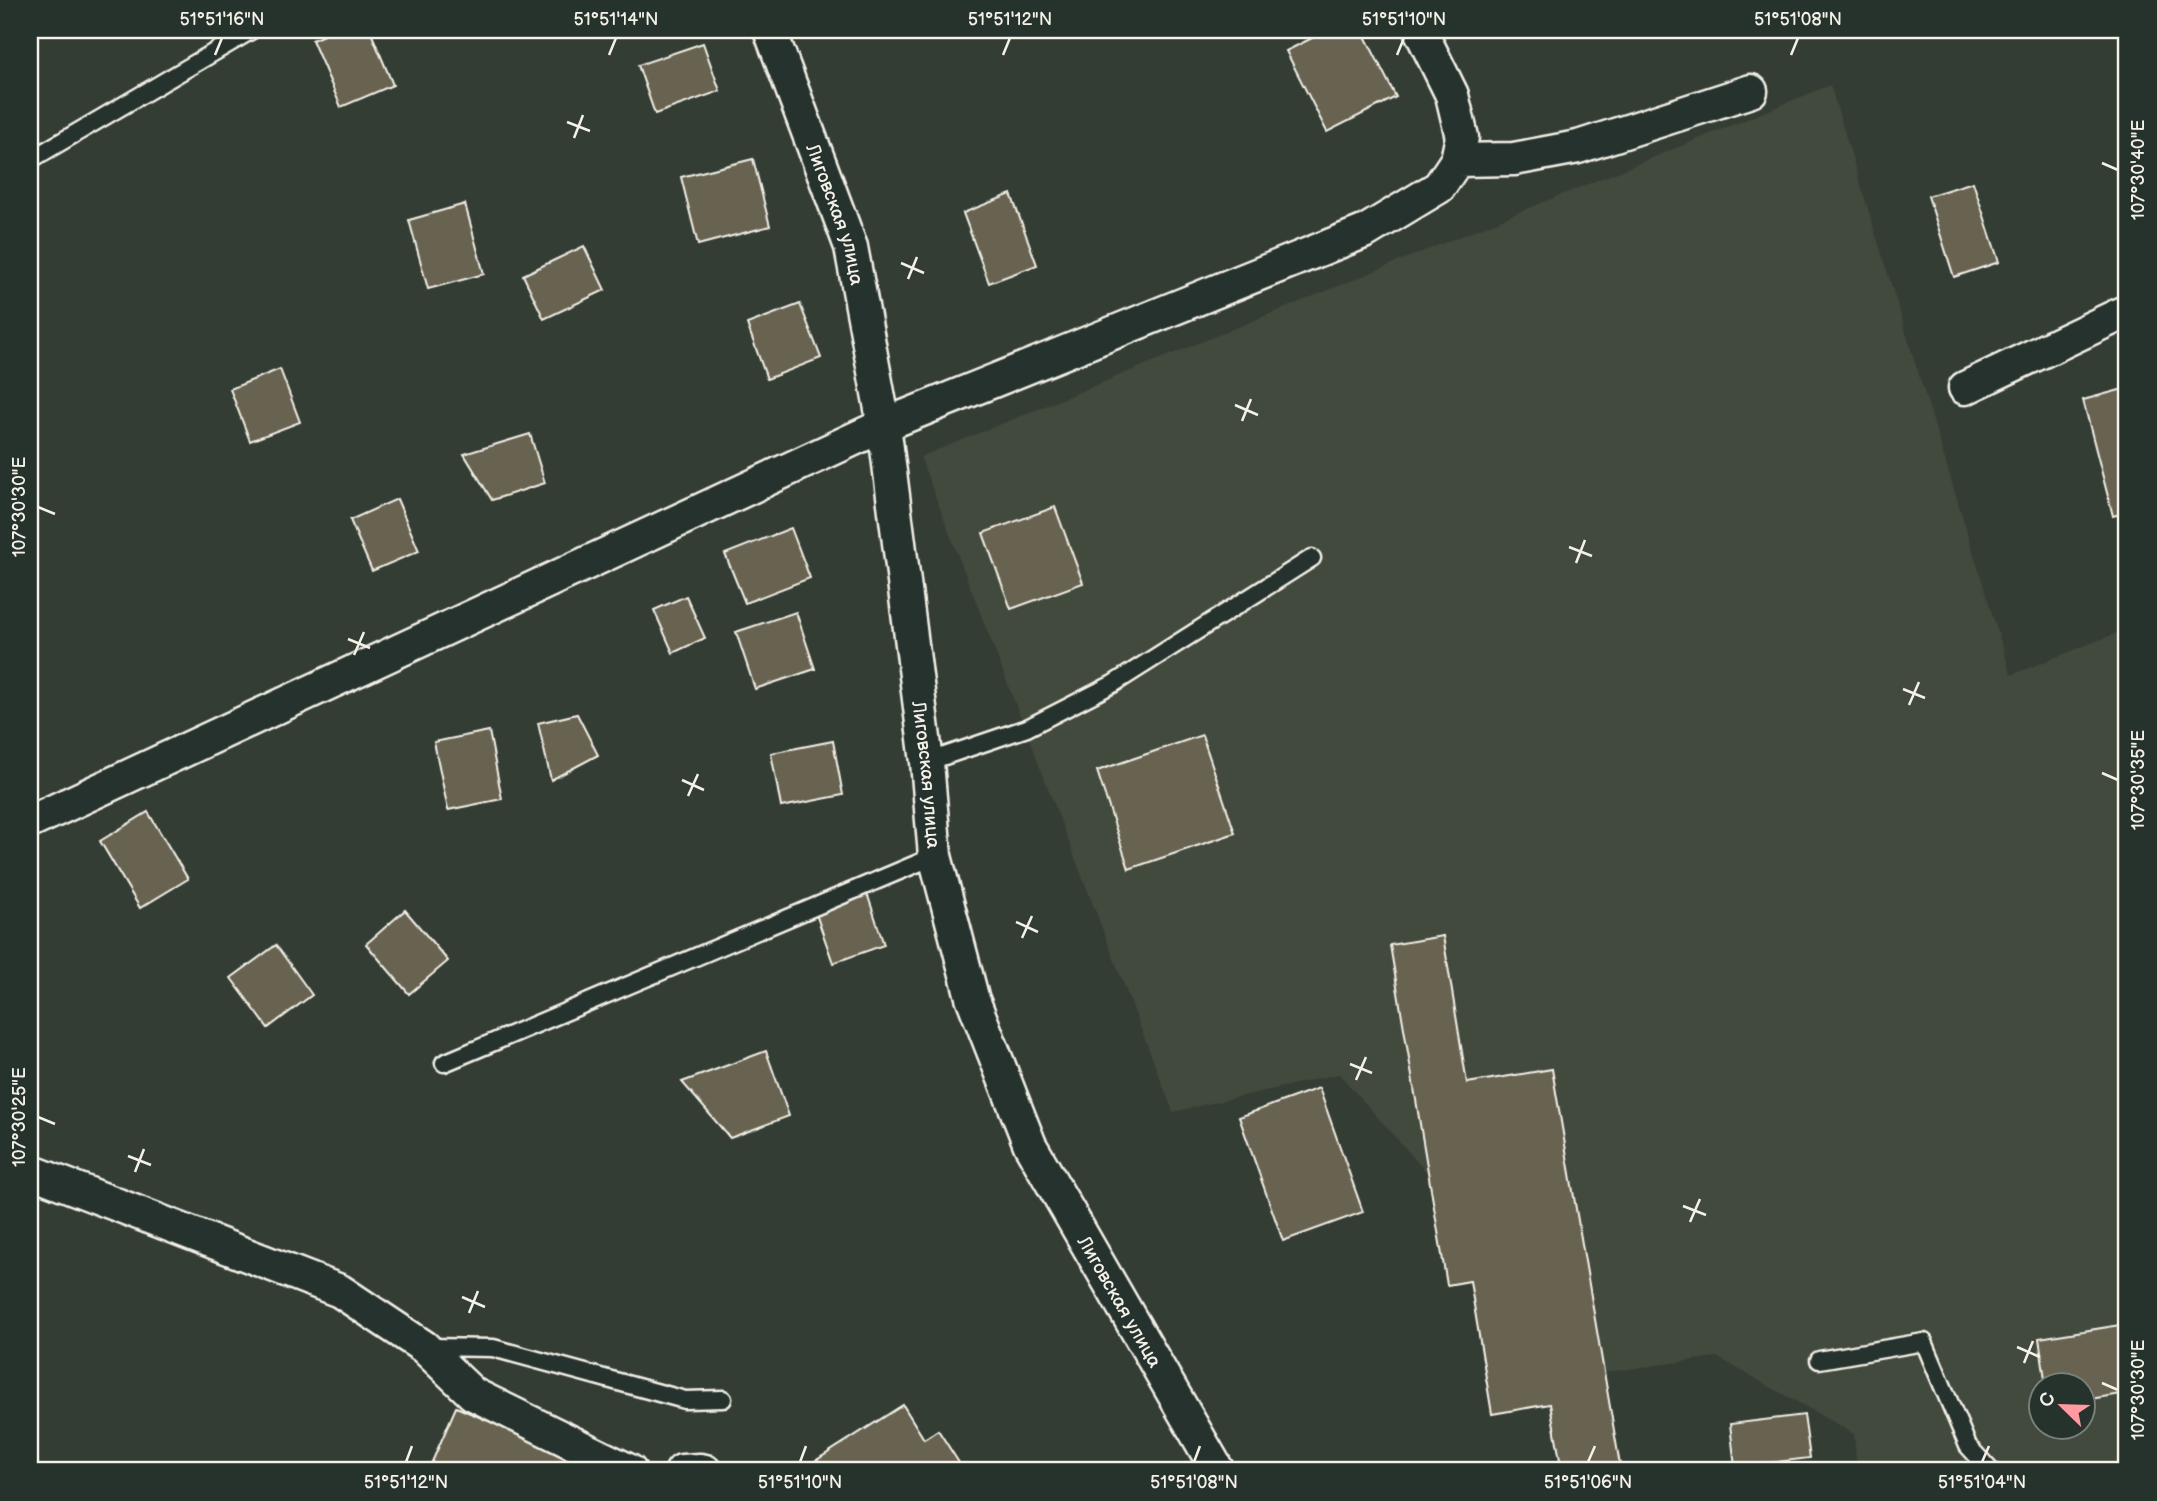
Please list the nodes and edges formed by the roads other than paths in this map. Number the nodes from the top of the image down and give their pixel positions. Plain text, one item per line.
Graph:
1 (252, 30) edge
2 (770, 30) edge
3 (1420, 30) edge
4 (1751, 91) dead end
5 (30, 160) edge
6 (1457, 160) junction
7 (2127, 312) edge
8 (1965, 388) dead end
9 (884, 425) junction
10 (1312, 558) dead end
11 (927, 762) junction
12 (30, 822) edge
13 (935, 856) junction
14 (444, 1063) dead end
15 (30, 1171) edge
16 (424, 1347) junction
17 (1819, 1360) dead end
18 (723, 1398) dead end
19 (631, 1471) edge
20 (682, 1471) edge
21 (705, 1471) edge
22 (1218, 1471) edge
23 (1991, 1471) edge

1 - 5 lane
2 - 9 street, Лиговская улица
3 - 6 street
4 - 6 street
6 - 9 street
7 - 8 street
9 - 11 street, Лиговская улица
9 - 12 street
10 - 11 lane
11 - 13 street, Лиговская улица
13 - 14 lane
13 - 22 street, Лиговская улица
15 - 16 street
16 - 18 lane
16 - 19 street
17 - 23 lane
20 - 21 street

